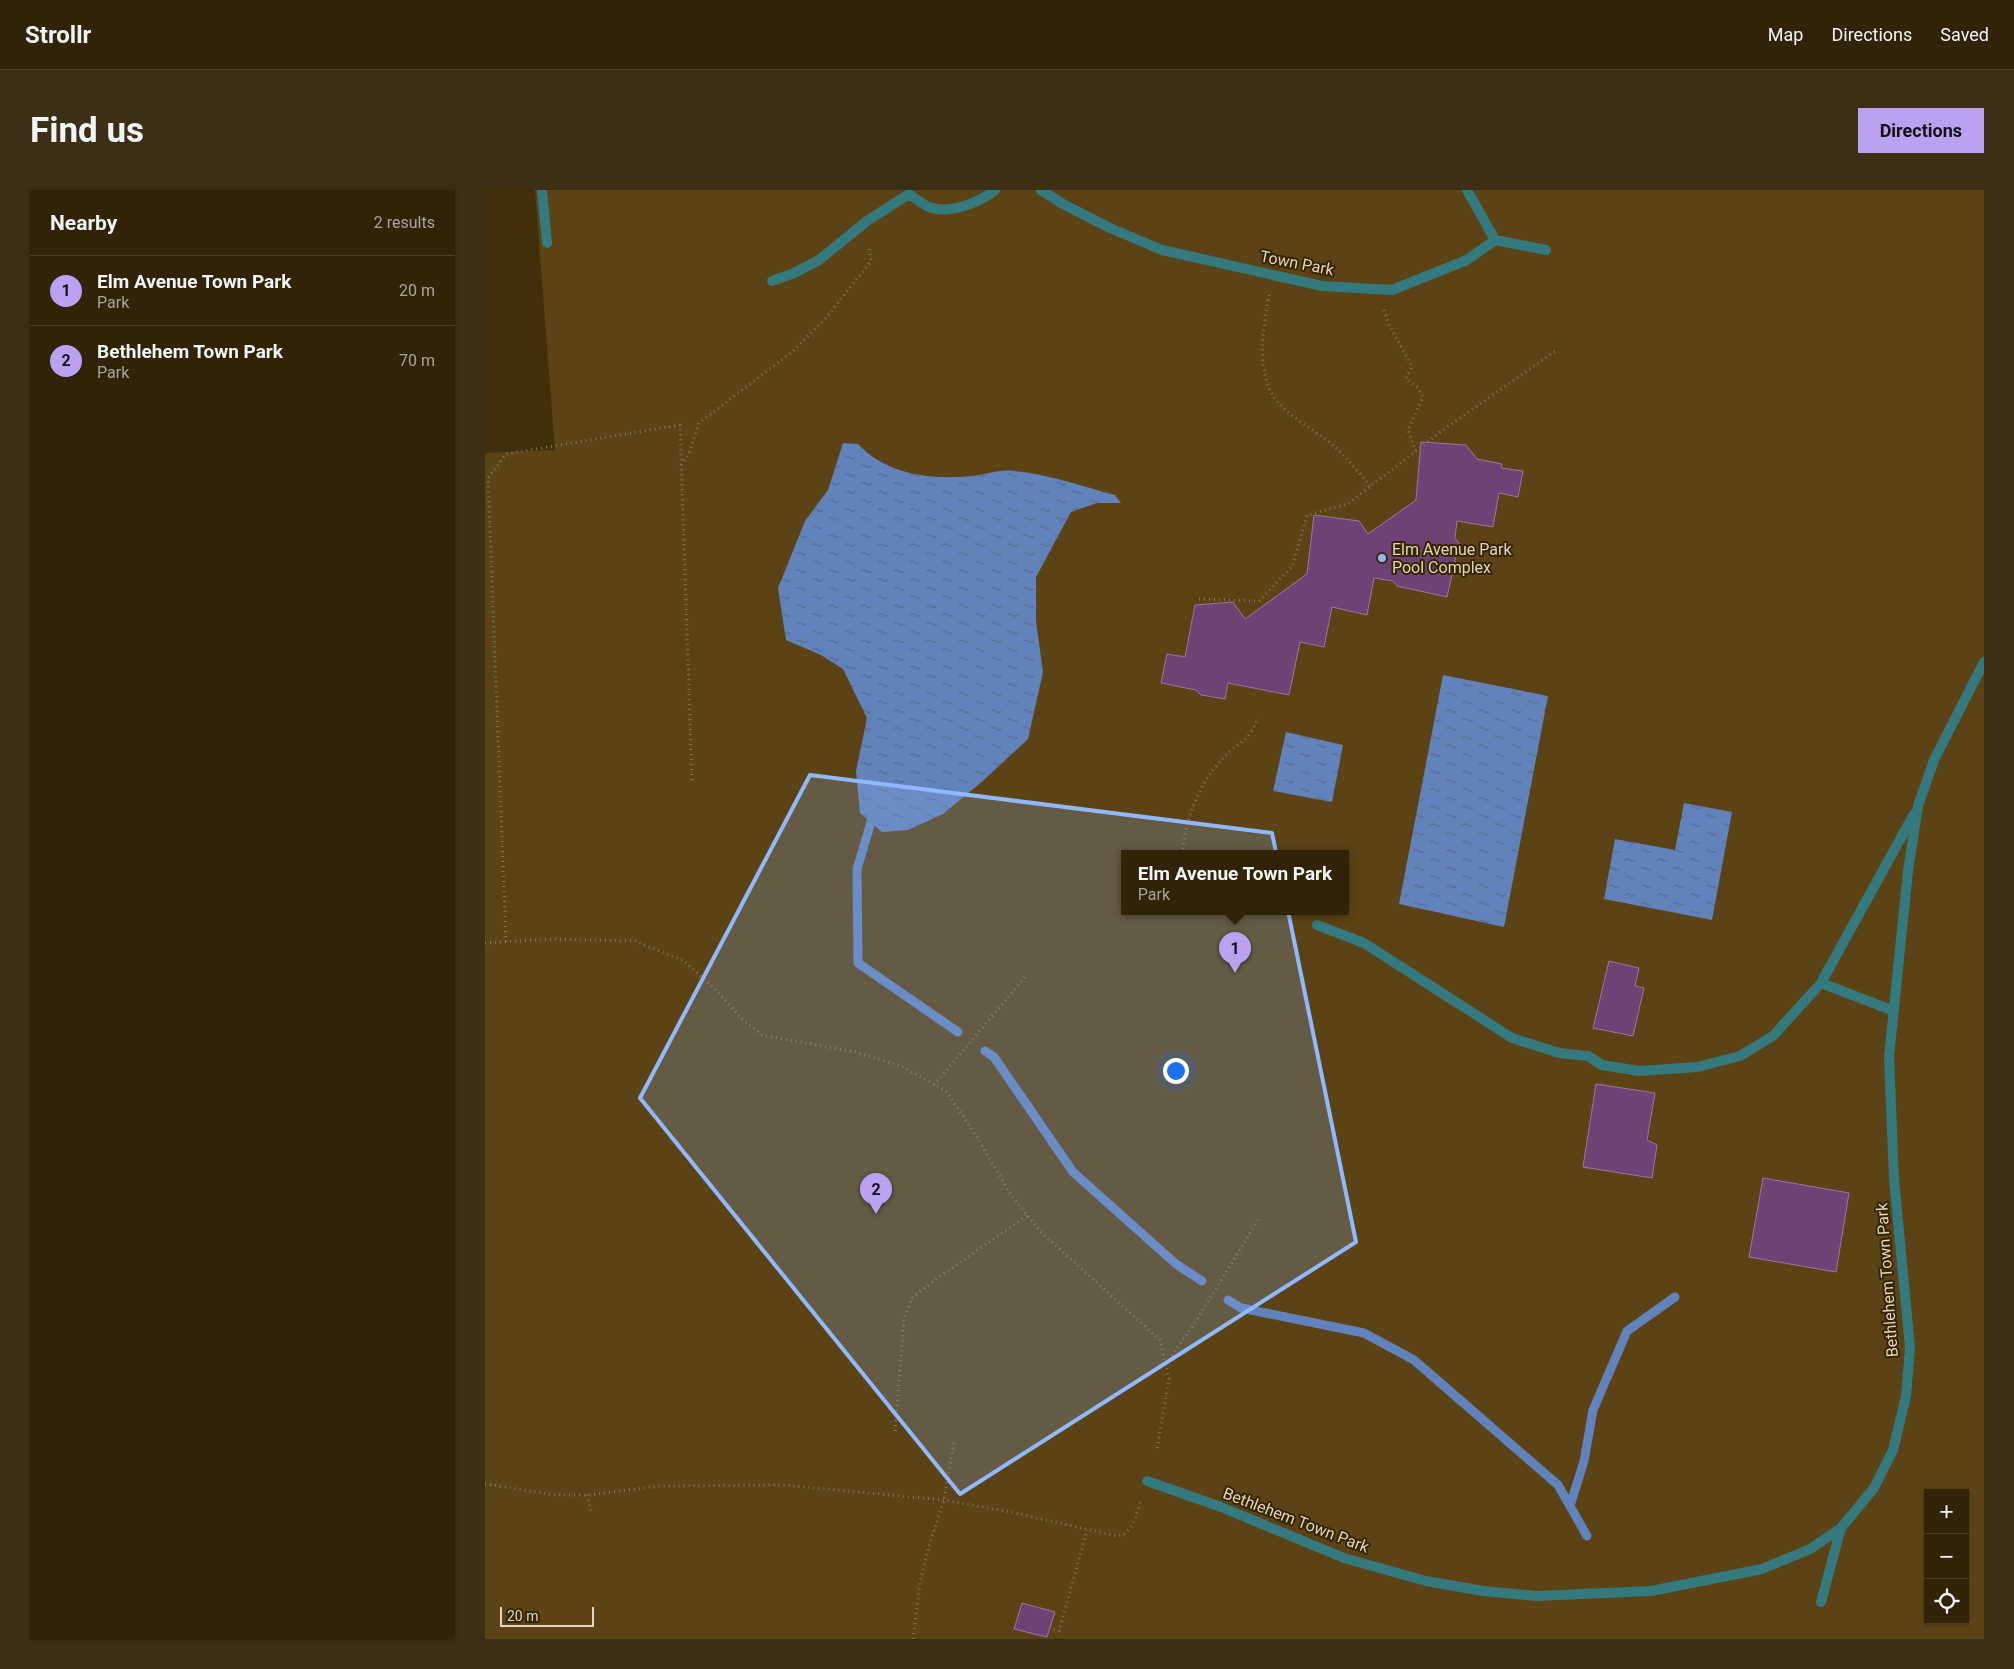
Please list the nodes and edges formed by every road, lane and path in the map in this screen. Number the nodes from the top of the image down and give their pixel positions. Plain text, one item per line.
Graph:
1 (542, 190) edge
2 (995, 190) edge
3 (1041, 190) edge
4 (1467, 190) edge
5 (909, 192) edge
6 (867, 221) junction
7 (1495, 240) junction
8 (547, 243) dead end
9 (1546, 250) dead end
10 (1273, 275) junction
11 (772, 281) dead end
12 (1375, 289) junction
13 (1558, 349) dead end
14 (1416, 452) junction
15 (681, 465) junction
16 (1371, 486) junction
17 (1199, 599) dead end
18 (1984, 662) edge
19 (1258, 718) dead end
20 (691, 782) dead end
21 (1918, 806) junction
22 (1182, 850) edge
23 (1317, 925) dead end
24 (506, 942) junction
25 (485, 943) edge
26 (1026, 976) dead end
27 (1821, 983) junction
28 (1894, 1011) junction
29 (934, 1085) junction
30 (1028, 1216) junction
31 (1258, 1220) dead end
32 (1165, 1364) junction
33 (895, 1431) dead end
34 (954, 1442) dead end
35 (1157, 1448) dead end
36 (1147, 1481) dead end
37 (485, 1484) edge
38 (587, 1494) junction
39 (1143, 1494) dead end
40 (944, 1500) junction
41 (591, 1511) dead end
42 (1841, 1528) junction
43 (1087, 1530) junction
44 (1821, 1602) dead end
45 (1049, 1628) dead end
46 (913, 1639) edge

1 - 8 lane
2 - 5 lane
3 - 10 lane, Town Park
4 - 7 lane
5 - 6 lane
6 - 11 lane
6 - 15 path
7 - 9 lane
7 - 12 lane, Town Park
10 - 12 lane, Town Park
10 - 16 path
12 - 14 path
13 - 14 path
14 - 16 path
15 - 20 path
15 - 24 path
16 - 17 path
18 - 21 lane, Bethlehem Town Park
19 - 22 path
21 - 27 lane
21 - 28 lane, Bethlehem Town Park
23 - 27 lane
24 - 25 path
24 - 29 path
26 - 29 path
27 - 28 lane
28 - 42 lane, Bethlehem Town Park
29 - 30 path
30 - 32 path
30 - 33 path
31 - 32 path
32 - 35 path
34 - 40 path
36 - 42 lane, Bethlehem Town Park
37 - 38 path
38 - 40 path
38 - 41 path
39 - 43 path
40 - 43 path
40 - 46 path
42 - 44 lane
43 - 45 path

